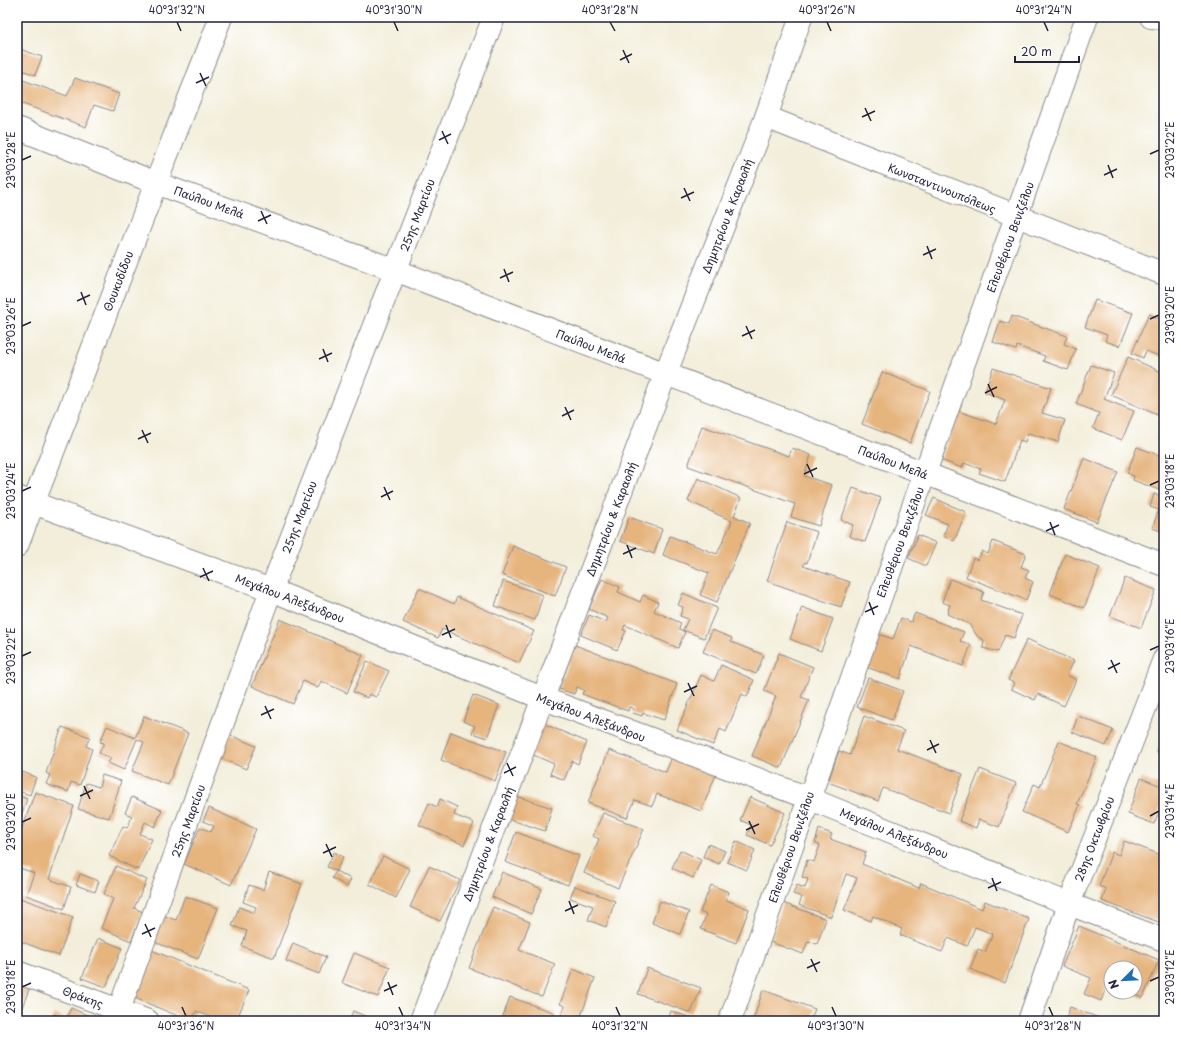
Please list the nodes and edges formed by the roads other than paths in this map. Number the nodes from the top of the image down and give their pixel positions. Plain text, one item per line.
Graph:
1 (221, 17) edge
2 (494, 17) edge
3 (801, 17) edge
4 (1087, 17) edge
5 (1151, 17) edge
6 (1164, 18) edge
7 (766, 117) junction
8 (17, 128) edge
9 (156, 183) junction
10 (1017, 217) junction
11 (395, 270) junction
12 (1164, 274) edge
13 (665, 375) junction
14 (924, 474) junction
15 (25, 500) edge
16 (17, 546) edge
17 (1164, 565) edge
18 (271, 590) junction
19 (1164, 659) edge
20 (542, 698) junction
21 (808, 798) junction
22 (1069, 904) junction
23 (1164, 940) edge
24 (17, 972) edge
25 (117, 1016) edge
26 (148, 1021) edge
27 (421, 1021) edge
28 (730, 1021) edge
29 (1029, 1021) edge

1 - 9 street, Θουκυδίδου
2 - 11 street, 25ης Μαρτίου
3 - 7 street, Δημητρίου & Καραολή
4 - 10 street, Ελευθέριου Βενιζέλου
5 - 6 street
7 - 10 street, Κωνσταντινουπόλεως
7 - 13 street, Δημητρίου & Καραολή
8 - 9 street, Παύλου Μελά
9 - 11 street, Παύλου Μελά
9 - 15 street, Θουκυδίδου
10 - 12 street, Κωνσταντινουπόλεως
10 - 14 street, Ελευθέριου Βενιζέλου
11 - 13 street, Παύλου Μελά
11 - 18 street, 25ης Μαρτίου
13 - 14 street, Παύλου Μελά
13 - 20 street, Δημητρίου & Καραολή
14 - 17 street, Παύλου Μελά
14 - 21 street, Ελευθέριου Βενιζέλου
15 - 16 street, Θουκυδίδου
15 - 18 street, Μεγάλου Αλεξάνδρου
18 - 20 street, Μεγάλου Αλεξάνδρου
18 - 25 street, 25ης Μαρτίου
19 - 22 street, 28ης Οκτωβρίου
20 - 21 street, Μεγάλου Αλεξάνδρου
20 - 27 street, Δημητρίου & Καραολή
21 - 22 street, Μεγάλου Αλεξάνδρου
21 - 28 street, Ελευθέριου Βενιζέλου
22 - 23 street, Μεγάλου Αλεξάνδρου
22 - 29 street, 28ης Οκτωβρίου
24 - 25 street, Θράκης
25 - 26 street, Θράκης

